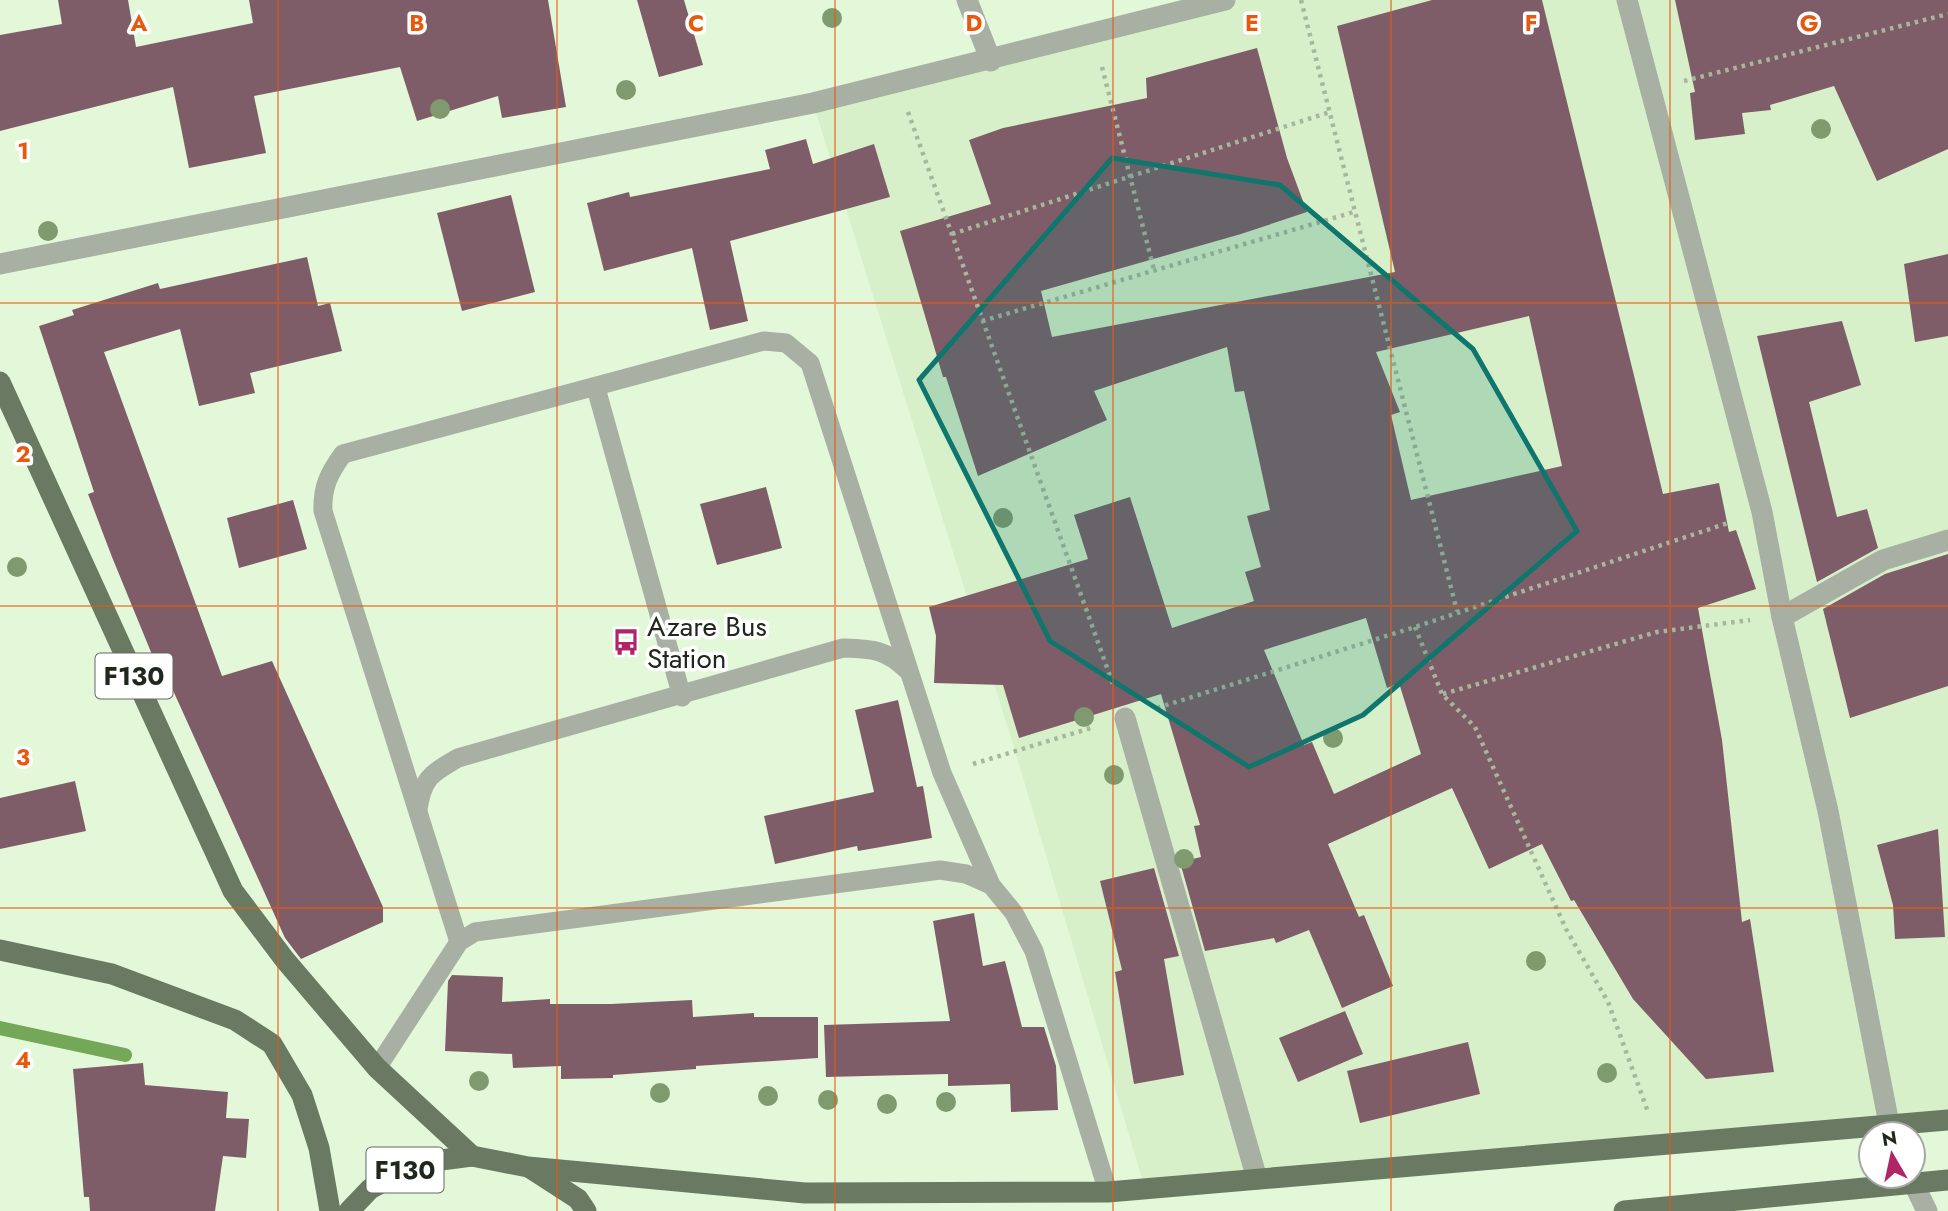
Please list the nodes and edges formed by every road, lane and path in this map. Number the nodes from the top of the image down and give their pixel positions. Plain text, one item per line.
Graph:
1 (967, 0) edge
2 (1225, 0) edge
3 (1301, 0) edge
4 (1627, 0) edge
5 (1948, 14) edge
6 (1093, 34) junction
7 (991, 61) junction
8 (898, 84) junction
9 (1653, 89) junction
10 (1330, 112) junction
11 (1131, 178) junction
12 (1354, 212) junction
13 (952, 234) junction
14 (0, 264) edge
15 (1154, 270) junction
16 (982, 321) junction
17 (0, 382) edge
18 (596, 388) junction
19 (1762, 512) junction
20 (1948, 540) edge
21 (1457, 611) junction
22 (1782, 617) junction
23 (1415, 627) junction
24 (909, 673) junction
25 (1442, 694) junction
26 (682, 696) junction
27 (1125, 718) junction
28 (942, 774) junction
29 (418, 810) junction
30 (990, 886) junction
31 (459, 942) junction
32 (0, 950) edge
33 (377, 1069) junction
34 (1888, 1120) edge
35 (1948, 1120) edge
36 (1927, 1124) edge
37 (1857, 1132) edge
38 (1659, 1143) junction
39 (472, 1156) junction
40 (528, 1167) junction
41 (1257, 1179) junction
42 (1927, 1180) edge
43 (1948, 1180) edge
44 (1857, 1186) edge
45 (1917, 1190) edge
46 (1108, 1192) junction
47 (330, 1211) edge
48 (349, 1211) edge
49 (586, 1211) edge
50 (1624, 1211) edge
51 (1927, 1211) edge

1 - 7 street
2 - 6 street
3 - 10 path
4 - 9 street
5 - 9 path
6 - 7 street
6 - 11 path
7 - 8 street
8 - 13 path
8 - 14 street
9 - 19 street
10 - 11 path
10 - 12 path
11 - 13 path
11 - 15 path
12 - 15 path
12 - 21 path
13 - 16 path
15 - 16 path
16 - 27 path
17 - 33 main road, F130
18 - 24 lane
18 - 26 lane
18 - 29 lane
19 - 21 path
19 - 22 street
20 - 22 street
21 - 23 path
22 - 25 path
22 - 34 street
23 - 25 path
23 - 27 path
24 - 26 lane
24 - 28 lane
25 - 38 path
26 - 29 lane
27 - 28 path
27 - 41 street
28 - 30 lane
29 - 31 lane
30 - 31 lane
30 - 46 lane
31 - 33 lane
32 - 47 main road, F130
33 - 39 main road, F130
35 - 36 main road, F130
37 - 38 main road, F130
38 - 41 main road, F130
39 - 40 main road, F130
39 - 48 main road, F130
40 - 46 main road, F130
40 - 49 main road, F130
41 - 46 main road, F130
42 - 43 main road
44 - 50 main road
45 - 51 street

